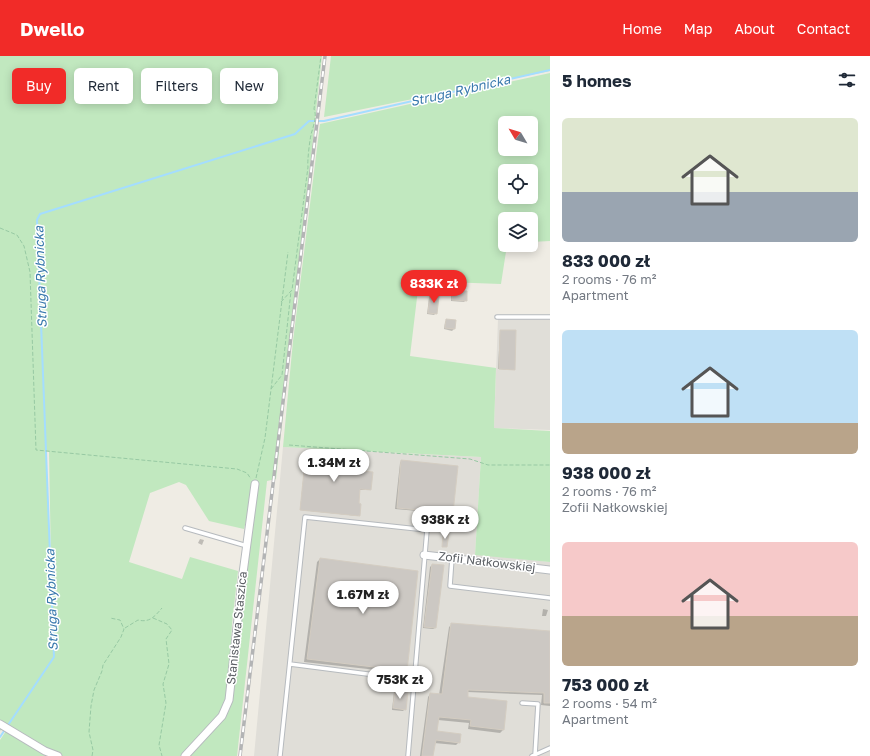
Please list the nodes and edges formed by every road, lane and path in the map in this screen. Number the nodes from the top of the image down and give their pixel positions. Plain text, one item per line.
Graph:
1 (321, 56) edge
2 (0, 228) edge
3 (288, 252) dead end
4 (292, 290) junction
5 (282, 302) junction
6 (497, 317) dead end
7 (550, 317) edge
8 (271, 390) junction
9 (289, 444) dead end
10 (550, 465) edge
11 (255, 484) junction
12 (185, 528) dead end
13 (247, 546) junction
14 (424, 555) junction
15 (452, 558) junction
16 (550, 570) edge
17 (550, 598) edge
18 (162, 608) dead end
19 (110, 618) dead end
20 (153, 618) junction
21 (124, 629) junction
22 (290, 664) junction
23 (414, 680) junction
24 (522, 703) dead end
25 (4, 726) edge
26 (550, 748) edge
27 (44, 753) edge
28 (533, 755) edge
29 (58, 756) edge
30 (92, 756) edge
31 (162, 756) edge
32 (185, 756) edge
33 (280, 756) edge
34 (408, 756) edge

1 - 4 path
2 - 11 path
3 - 5 path
4 - 5 path
4 - 8 path
5 - 8 path
6 - 7 lane
8 - 11 path
9 - 10 path
11 - 13 street, Stanisława Staszica
12 - 13 lane
13 - 32 street, Stanisława Staszica
14 - 15 street, Zofii Nałkowskiej
14 - 22 lane
14 - 23 lane
15 - 16 street, Zofii Nałkowskiej
15 - 17 lane
18 - 20 path
19 - 21 path
20 - 21 path
20 - 31 path
21 - 30 path
22 - 23 lane
22 - 33 lane
23 - 34 lane
24 - 28 lane
25 - 27 street
26 - 28 lane
27 - 29 street

